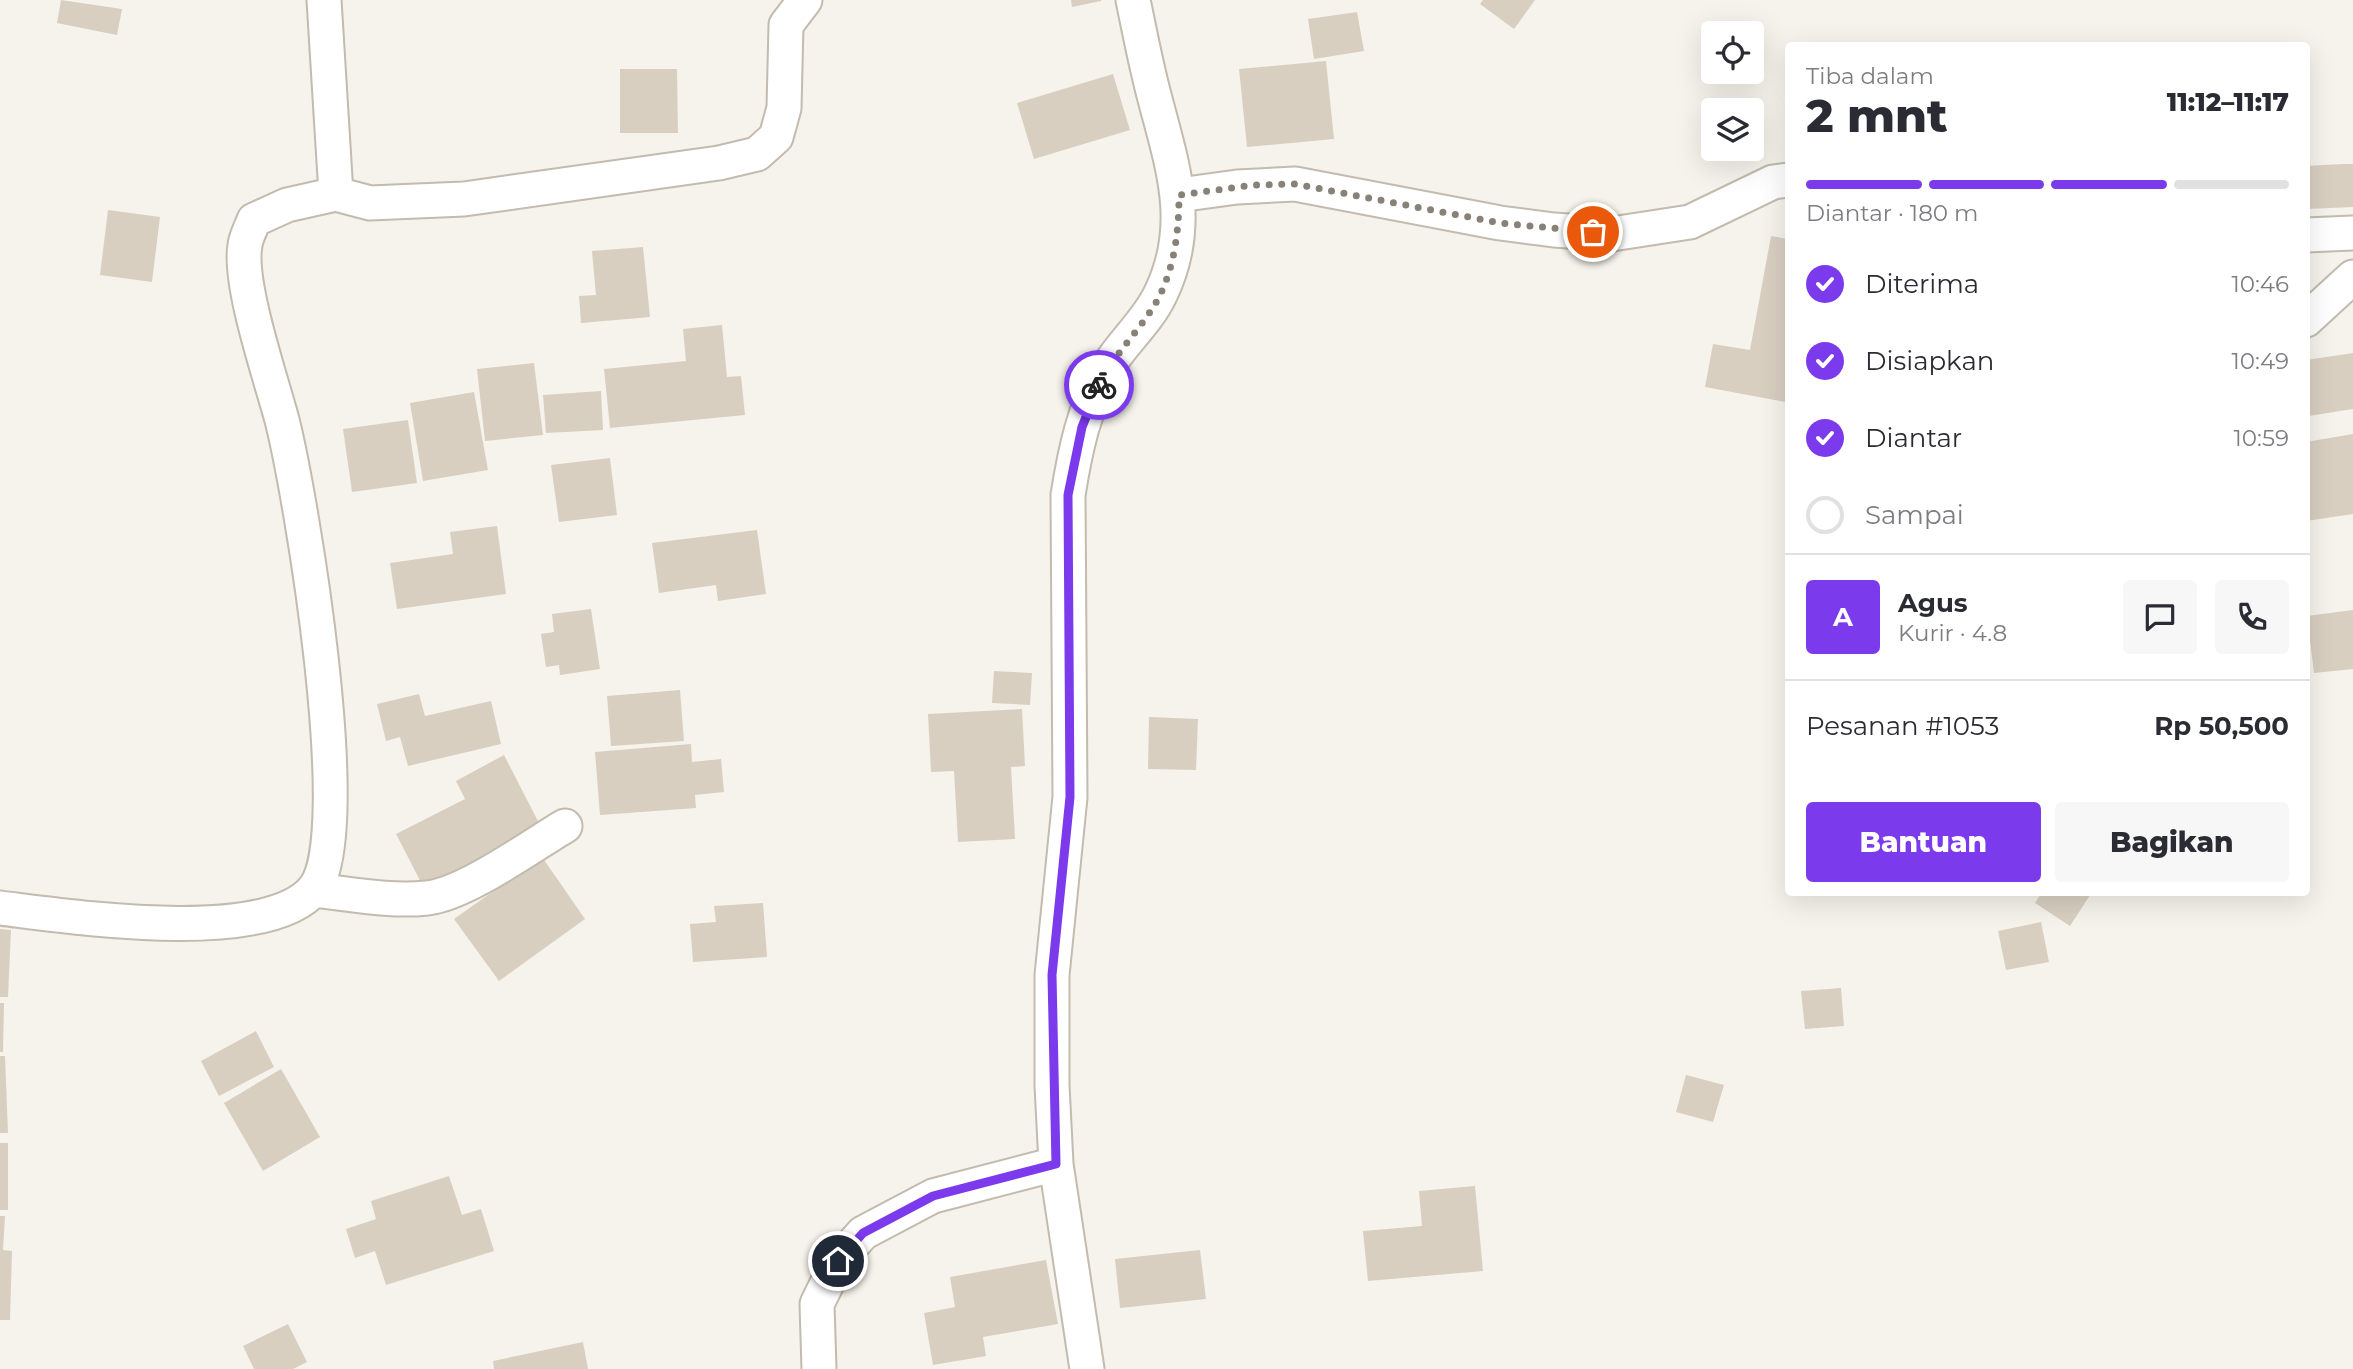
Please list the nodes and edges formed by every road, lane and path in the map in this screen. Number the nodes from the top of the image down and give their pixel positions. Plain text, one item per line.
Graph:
1 (324, 0) edge
2 (805, 0) edge
3 (1133, 0) edge
4 (1785, 180) edge
5 (336, 194) junction
6 (1179, 195) junction
7 (2353, 233) edge
8 (2310, 235) edge
9 (2353, 276) edge
10 (2310, 316) edge
11 (565, 826) dead end
12 (314, 890) junction
13 (0, 908) edge
14 (1056, 1164) junction
15 (819, 1369) edge
16 (1087, 1369) edge

1 - 5 street
2 - 5 street
3 - 6 street
4 - 6 street
5 - 12 street
6 - 14 street
7 - 8 street
9 - 10 street
11 - 12 street
12 - 13 street
14 - 15 street
14 - 16 street

